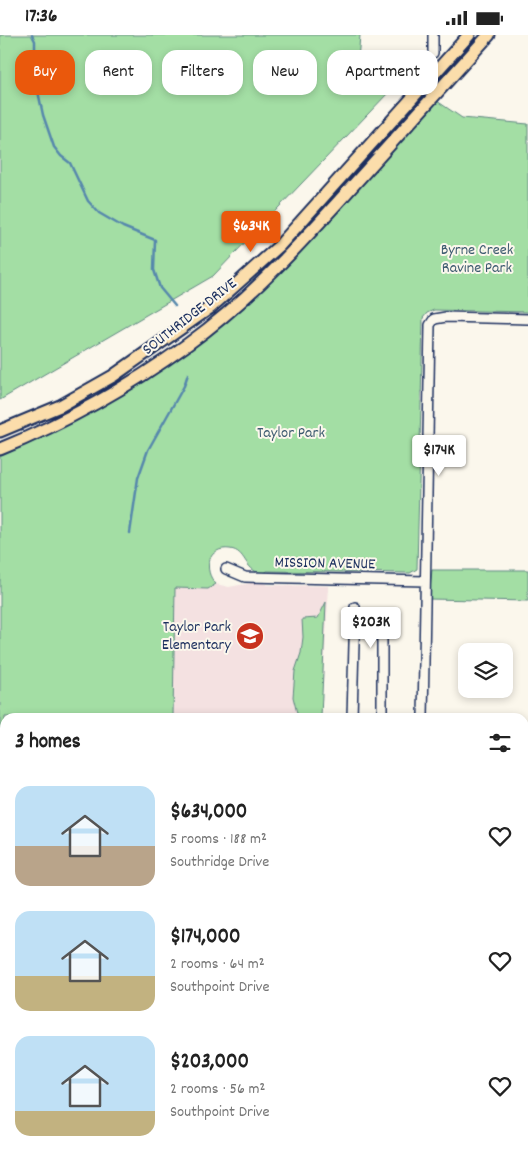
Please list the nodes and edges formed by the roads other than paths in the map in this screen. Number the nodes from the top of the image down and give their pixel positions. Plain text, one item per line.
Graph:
1 (433, 35) edge
2 (469, 35) edge
3 (489, 35) edge
4 (433, 50) edge
5 (528, 319) edge
6 (0, 431) edge
7 (0, 449) edge
8 (226, 569) dead end
9 (426, 581) junction
10 (355, 607) dead end
11 (354, 626) junction
12 (352, 713) edge
13 (382, 713) edge
14 (423, 713) edge

1 - 4 street
2 - 6 main road, SOUTHRIDGE DRIVE
3 - 7 main road, SOUTHRIDGE DRIVE
5 - 9 street
8 - 9 street, MISSION AVENUE
9 - 14 street
10 - 11 street
11 - 12 street
11 - 13 street

